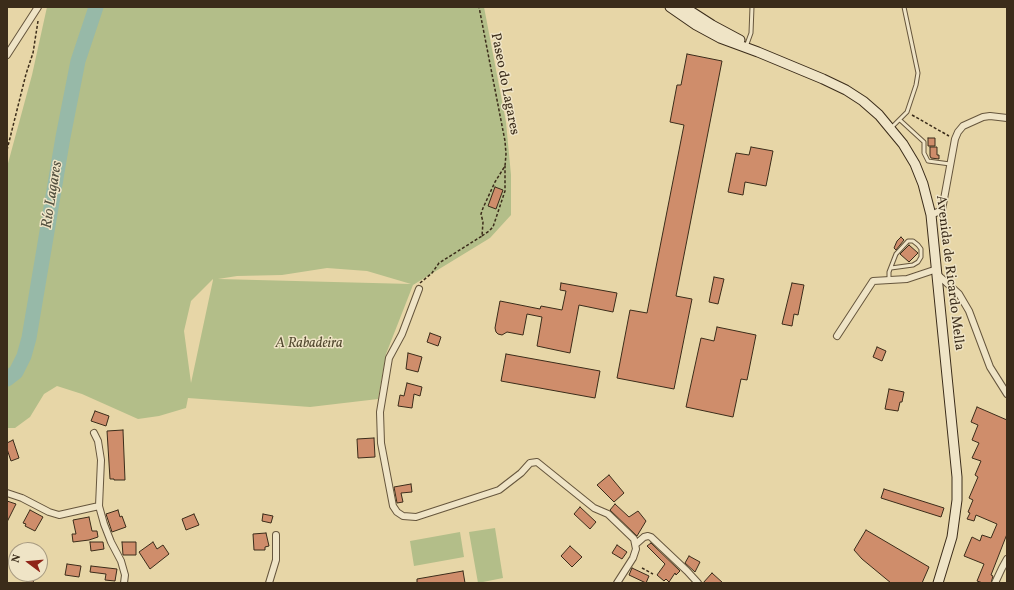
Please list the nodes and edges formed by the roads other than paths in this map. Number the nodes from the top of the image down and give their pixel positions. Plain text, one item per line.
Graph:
1 (38, 7) edge
2 (663, 7) edge
3 (670, 7) edge
4 (677, 7) edge
5 (684, 7) edge
6 (752, 7) edge
7 (904, 7) edge
8 (706, 21) junction
9 (696, 25) junction
10 (747, 44) junction
11 (758, 52) junction
12 (7, 55) edge
13 (1007, 118) edge
14 (900, 120) junction
15 (891, 128) junction
16 (950, 164) junction
17 (931, 215) junction
18 (891, 268) junction
19 (937, 272) junction
20 (889, 280) junction
21 (419, 289) road end
22 (837, 336) dead end
23 (1007, 394) edge
24 (94, 433) dead end
25 (7, 493) edge
26 (100, 506) junction
27 (276, 535) dead end
28 (636, 544) junction
29 (1007, 559) edge
30 (124, 583) edge
31 (269, 583) edge
32 (617, 583) edge
33 (698, 583) edge
34 (938, 583) edge
35 (995, 583) edge

1 - 12 street
2 - 9 main road
3 - 9 main road, Avenida de Ricardo Mella
4 - 8 main road
5 - 8 main road, Avenida de Ricardo Mella
6 - 10 lane
7 - 14 lane
8 - 10 main road, Avenida de Ricardo Mella
9 - 11 main road, Avenida de Ricardo Mella
10 - 11 main road, Avenida de Ricardo Mella
11 - 15 main road, Avenida de Ricardo Mella
13 - 16 street
14 - 15 lane
14 - 16 lane
15 - 17 main road, Avenida de Ricardo Mella
16 - 17 street
17 - 19 main road, Avenida de Ricardo Mella
18 - 18 lane
18 - 20 lane
19 - 20 street
19 - 23 street
19 - 34 main road, Avenida de Ricardo Mella
20 - 22 street
21 - 28 street
24 - 26 street
25 - 26 street
26 - 30 street
27 - 31 street
28 - 32 street
28 - 33 street
29 - 35 street

